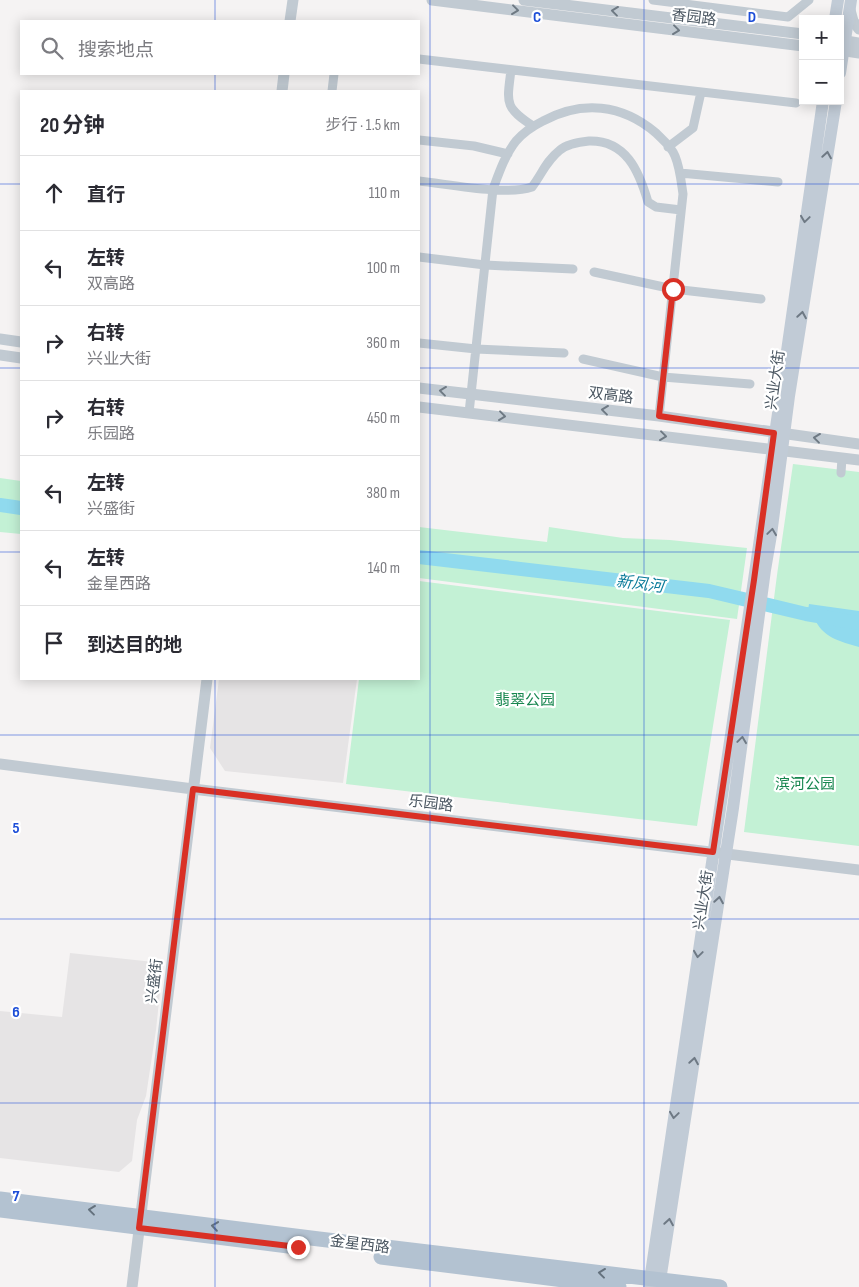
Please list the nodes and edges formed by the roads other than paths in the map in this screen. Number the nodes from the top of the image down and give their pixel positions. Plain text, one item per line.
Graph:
1 (293, 0) edge
2 (432, 0) edge
3 (524, 0) edge
4 (652, 0) edge
5 (809, 0) edge
6 (838, 0) edge
7 (851, 5) edge
8 (649, 15) junction
9 (836, 15) edge
10 (290, 20) edge
11 (859, 28) edge
12 (799, 34) edge
13 (844, 36) edge
14 (859, 43) edge
15 (844, 45) edge
16 (799, 46) edge
17 (844, 46) edge
18 (859, 53) edge
19 (420, 59) edge
20 (511, 70) junction
21 (284, 75) edge
22 (334, 75) edge
23 (282, 90) edge
24 (332, 90) edge
25 (701, 92) junction
26 (796, 103) dead end
27 (822, 105) edge
28 (835, 105) edge
29 (533, 126) junction
30 (420, 140) edge
31 (668, 147) junction
32 (508, 154) junction
33 (680, 173) junction
34 (420, 181) edge
35 (778, 182) dead end
36 (493, 190) junction
37 (681, 210) junction
38 (420, 257) edge
39 (485, 265) junction
40 (573, 269) dead end
41 (594, 272) dead end
42 (673, 289) junction
43 (761, 299) dead end
44 (0, 339) edge
45 (20, 342) edge
46 (420, 343) edge
47 (476, 350) junction
48 (564, 353) dead end
49 (0, 355) edge
50 (20, 358) edge
51 (583, 359) dead end
52 (663, 377) junction
53 (750, 384) dead end
54 (420, 388) edge
55 (471, 394) junction
56 (420, 407) edge
57 (469, 413) junction
58 (659, 416) junction
59 (779, 433) junction
60 (859, 444) edge
61 (777, 449) junction
62 (842, 458) junction
63 (859, 460) edge
64 (841, 473) dead end
65 (754, 613) junction
66 (207, 680) edge
67 (0, 764) edge
68 (193, 789) junction
69 (713, 852) junction
70 (726, 854) junction
71 (859, 870) edge
72 (0, 1199) edge
73 (0, 1210) edge
74 (140, 1222) junction
75 (655, 1283) edge
76 (132, 1287) edge
77 (619, 1287) edge
78 (720, 1287) edge

1 - 10 street
2 -> 16 street, 香园路
8 -> 3 street, 香园路
4 - 5 street
4 - 8 street
6 - 9 main road
7 - 11 street
7 - 13 main road
8 - 12 street, 香园路
14 - 15 street
17 - 18 street
19 - 20 street
20 - 25 street
20 - 29 street
21 - 23 street
22 - 24 street
25 - 26 street
25 - 31 street
27 -> 59 main road, 兴业大街
59 -> 28 main road, 兴业大街
29 - 31 street
29 - 32 street
30 - 32 street
31 - 33 street
32 - 36 street
33 - 35 street
33 - 37 street
34 - 36 street
36 - 37 street
36 - 39 street
37 - 42 street
38 - 39 street
39 - 40 street
39 - 47 street
41 - 42 street
42 - 43 street
42 - 52 street
44 - 45 street
46 - 47 street
47 - 48 street
47 - 55 street
49 - 50 street
51 - 52 street
52 - 53 street
52 - 58 street
55 -> 54 street, 双高路
55 - 57 street
58 -> 55 street, 双高路
56 - 57 street
57 -> 61 street
58 - 59 street, 双高路
60 -> 59 street, 双高路
59 - 61 main road, 兴业大街
61 - 62 street
61 - 65 main road, 兴业大街
62 - 63 street
62 - 64 street
65 - 69 main road, 兴业大街
70 -> 65 main road, 兴业大街
66 - 68 street, 兴盛街
67 - 68 street, 乐园路
68 - 69 street, 乐园路
68 - 74 street, 兴盛街
69 - 70 street, 乐园路
69 -> 75 main road, 兴业大街
70 - 71 street, 乐园路
75 -> 70 main road, 兴业大街
74 -> 72 main road, 金星西路
73 - 74 main road, 金星西路
75 -> 74 main road, 金星西路
74 - 76 street, 兴盛街
74 - 77 main road, 金星西路
75 - 78 main road, 金星西路

